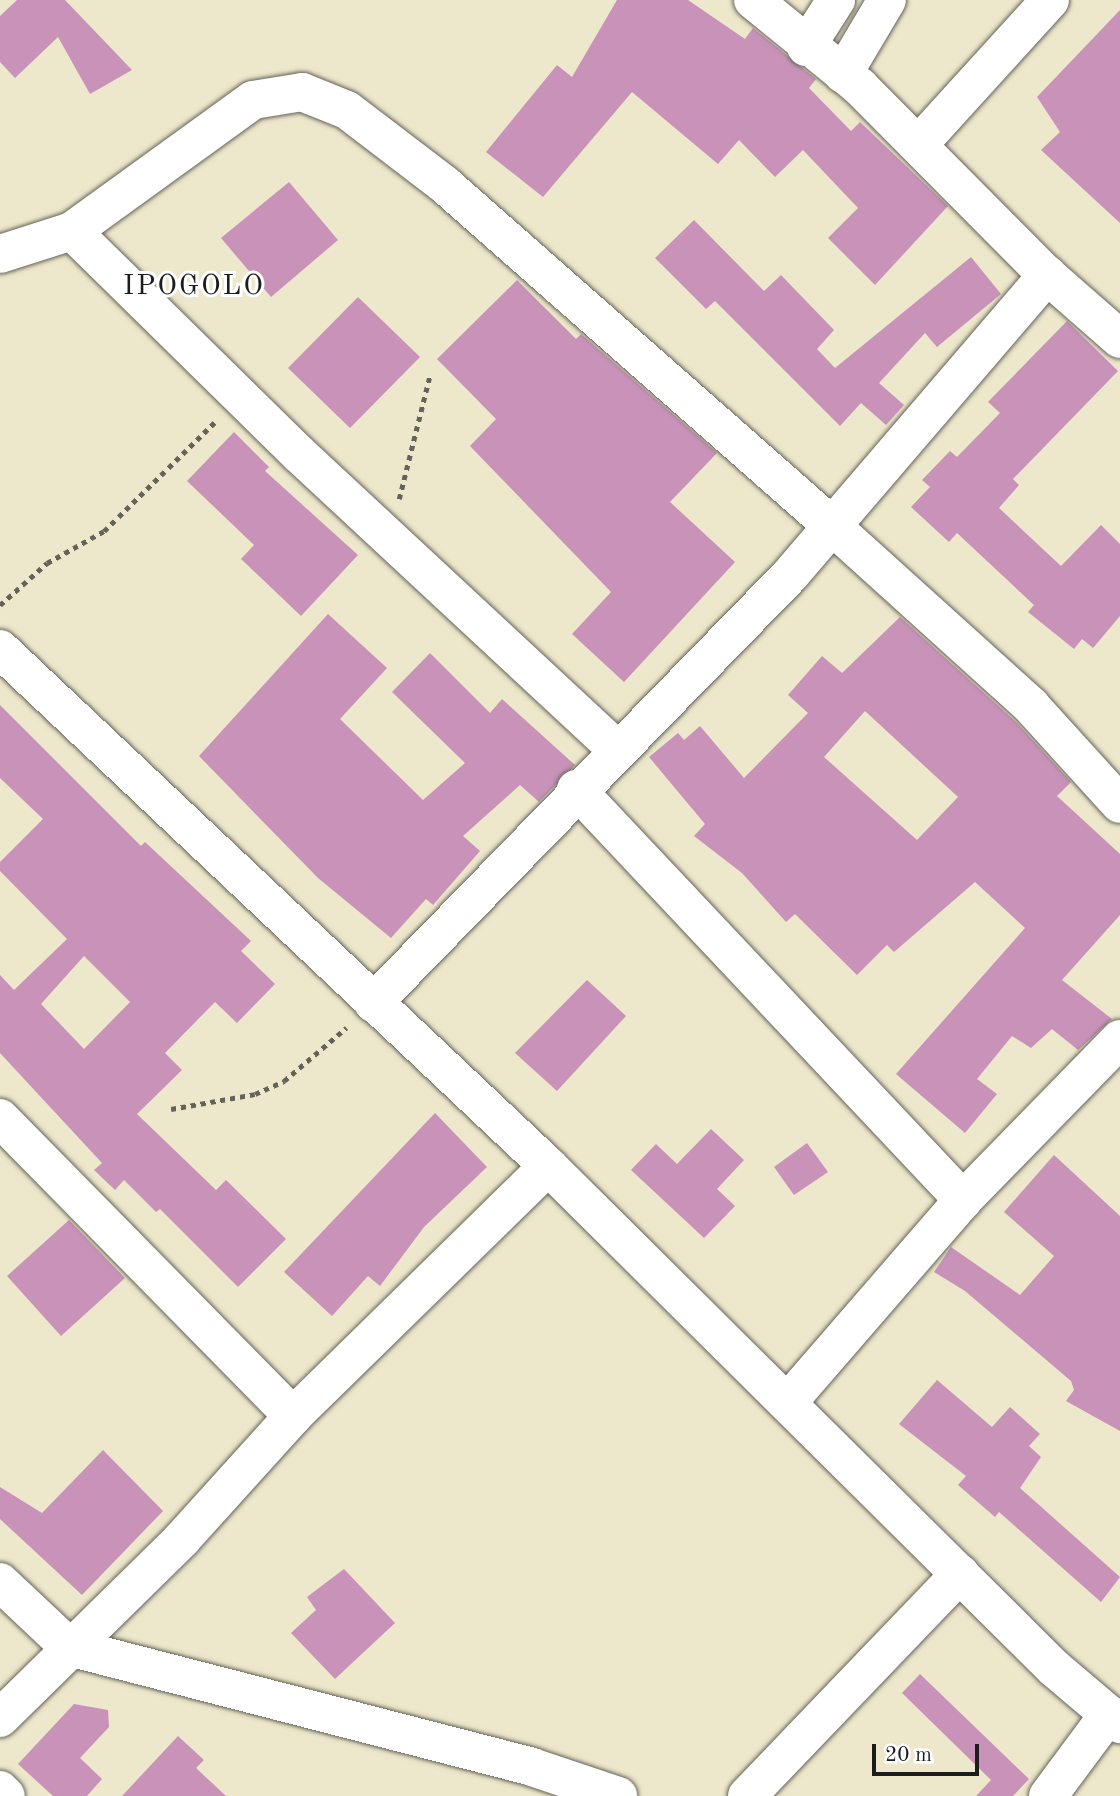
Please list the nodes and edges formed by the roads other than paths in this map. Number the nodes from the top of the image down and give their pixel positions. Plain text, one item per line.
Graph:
1 (753, 0) edge
2 (836, 0) edge
3 (887, 0) edge
4 (1050, 0) edge
5 (806, 47) junction
6 (844, 74) junction
7 (920, 143) junction
8 (72, 231) junction
9 (0, 254) edge
10 (1047, 275) junction
11 (1120, 339) edge
12 (832, 526) junction
13 (0, 649) edge
14 (618, 750) junction
15 (576, 789) junction
16 (1120, 804) edge
17 (373, 1003) junction
18 (1120, 1038) edge
19 (0, 1118) edge
20 (548, 1166) junction
21 (963, 1200) junction
22 (788, 1402) junction
23 (293, 1416) junction
24 (960, 1574) junction
25 (0, 1582) edge
26 (69, 1647) junction
27 (0, 1718) edge
28 (1115, 1719) edge
29 (0, 1790) edge
30 (6, 1796) edge
31 (618, 1796) edge
32 (747, 1796) edge
33 (1048, 1796) edge

1 - 5 street
2 - 5 street
3 - 6 street
4 - 7 street
5 - 6 street
6 - 7 street
7 - 10 street
8 - 9 street
8 - 12 street
8 - 14 street
10 - 11 street
10 - 12 street
12 - 14 street
12 - 16 street
13 - 17 street
14 - 15 street
15 - 17 street
15 - 21 street
17 - 20 street
18 - 21 street
19 - 23 street
20 - 22 street
20 - 23 street
21 - 22 street
22 - 24 street
23 - 26 street
24 - 28 street
24 - 32 street
25 - 26 street
26 - 27 street
26 - 31 street
28 - 33 street
29 - 30 street

